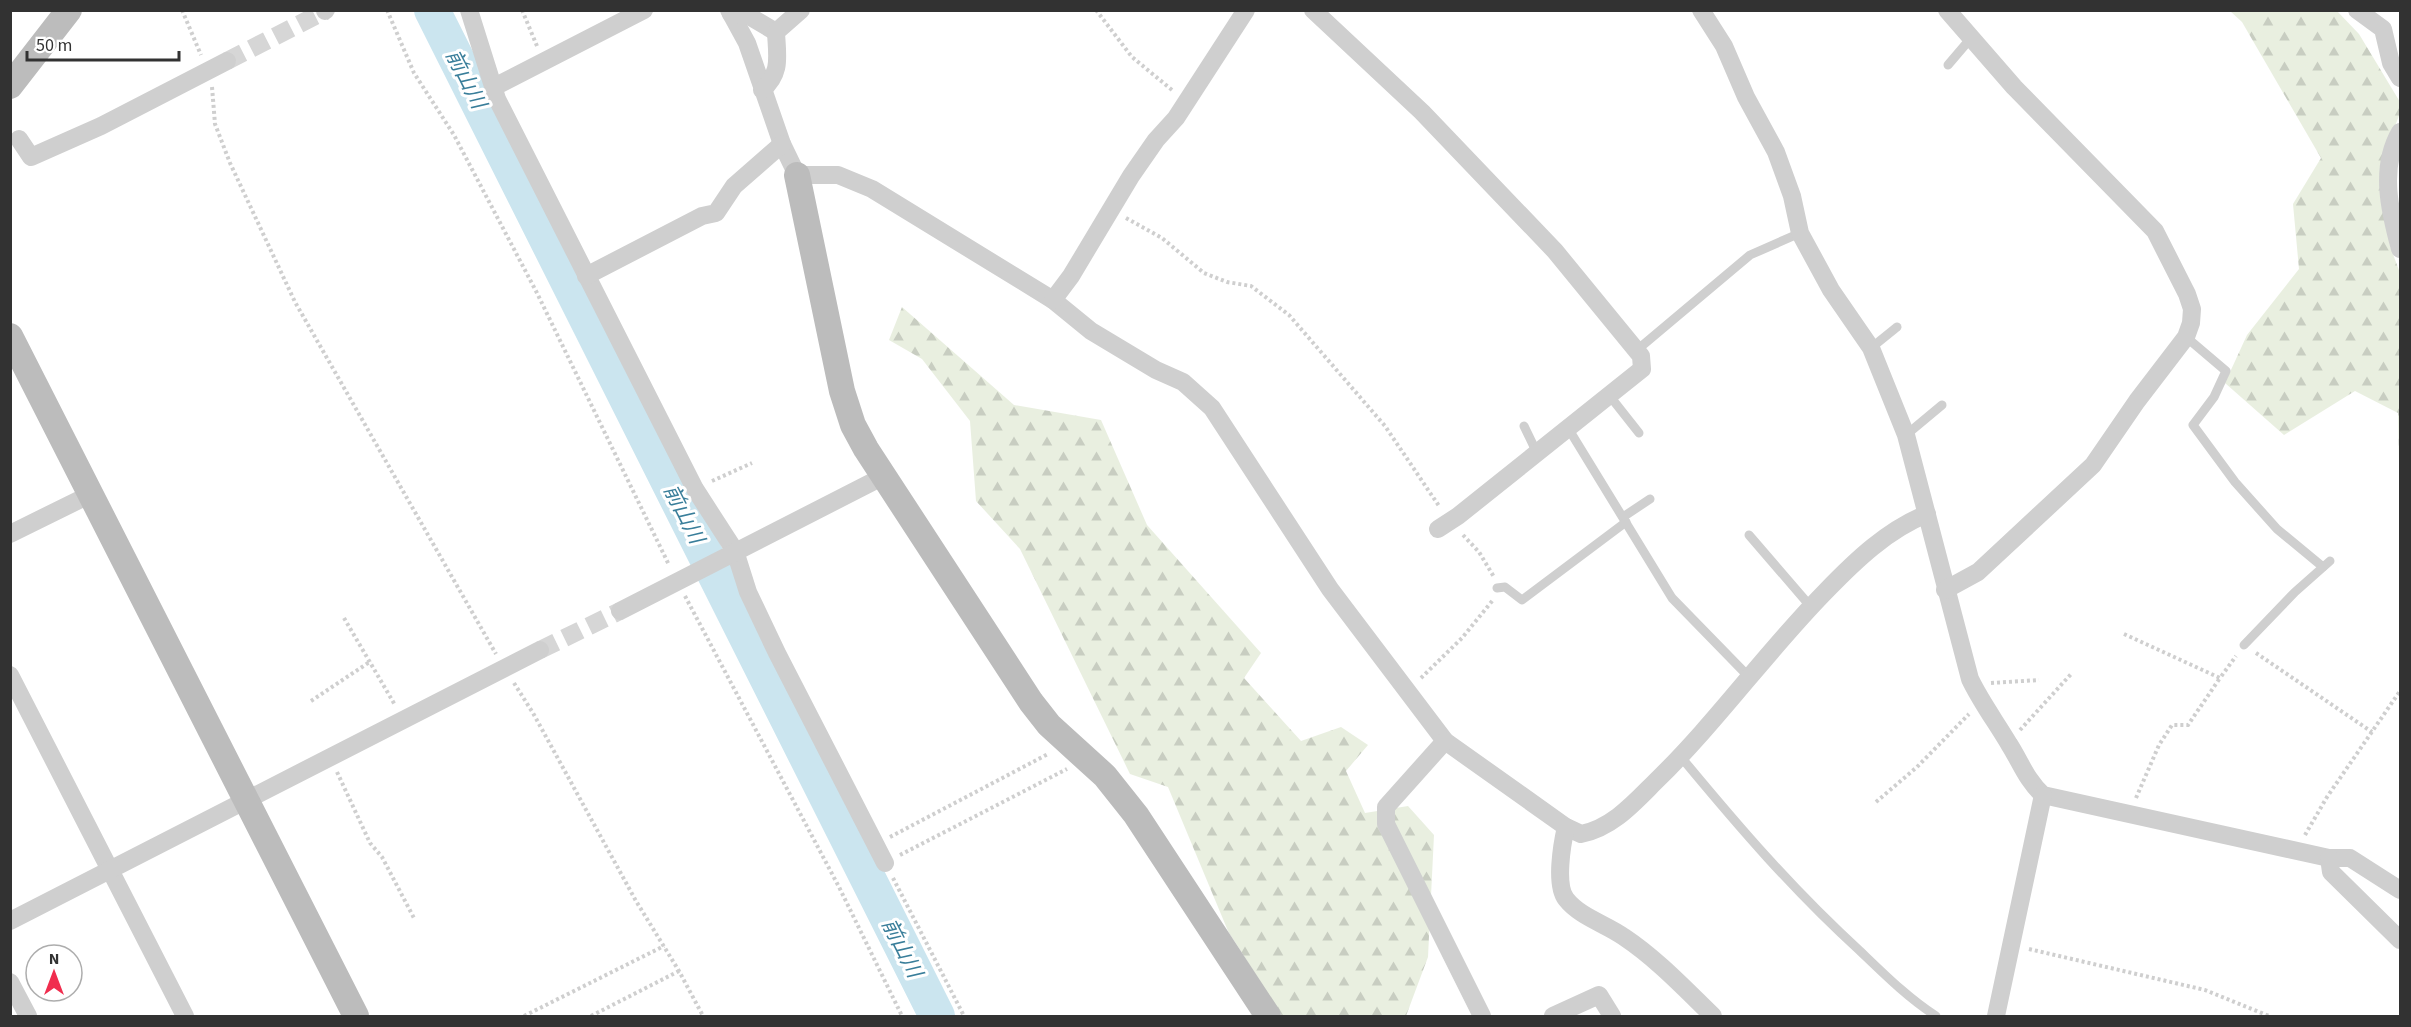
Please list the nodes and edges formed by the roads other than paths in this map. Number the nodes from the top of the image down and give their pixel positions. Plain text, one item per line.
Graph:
1 (69, 10) edge
2 (469, 10) edge
3 (644, 10) edge
4 (801, 10) edge
5 (1246, 10) edge
6 (1313, 10) edge
7 (1701, 10) edge
8 (1947, 10) edge
9 (2357, 10) edge
10 (730, 12) edge
11 (776, 32) junction
12 (1971, 38) junction
13 (227, 61) tunnel mouth
14 (1948, 65) dead end
15 (2400, 78) edge
16 (10, 86) edge
17 (494, 87) junction
18 (762, 90) junction
19 (2400, 132) edge
20 (19, 139) dead end
21 (782, 144) junction
22 (797, 175) junction
23 (1800, 233) junction
24 (2400, 249) edge
25 (586, 276) junction
26 (1053, 300) junction
27 (1897, 327) dead end
28 (10, 336) edge
29 (2186, 337) junction
30 (1871, 348) junction
31 (1637, 350) junction
32 (1609, 395) junction
33 (1942, 405) dead end
34 (1524, 426) dead end
35 (1568, 428) junction
36 (1639, 433) dead end
37 (1906, 435) junction
38 (1537, 453) junction
39 (882, 477) junction
40 (89, 495) junction
41 (1650, 499) dead end
42 (1927, 514) junction
43 (1625, 520) junction
44 (1444, 525) road end
45 (10, 534) edge
46 (1749, 535) dead end
47 (728, 554) junction
48 (1497, 588) road end
49 (1946, 591) junction
50 (1811, 607) junction
51 (620, 611) tunnel mouth
52 (2244, 645) road end
53 (540, 650) tunnel mouth
54 (10, 675) edge
55 (1749, 677) junction
56 (1445, 741) junction
57 (1681, 757) junction
58 (2043, 795) junction
59 (245, 801) junction
60 (1566, 827) junction
61 (2329, 858) junction
62 (885, 862) road end
63 (110, 868) junction
64 (2400, 890) edge
65 (10, 921) edge
66 (2400, 940) edge
67 (10, 982) edge
68 (28, 1017) edge
69 (185, 1017) edge
70 (356, 1017) edge
71 (1268, 1017) edge
72 (1482, 1017) edge
73 (1553, 1017) edge
74 (1612, 1017) edge
75 (1713, 1017) edge
76 (1936, 1017) edge
77 (1995, 1017) edge

1 - 16 street
2 - 17 street
3 - 17 street
4 - 11 street
5 - 26 street
6 - 31 street
7 - 23 street
8 - 12 street
9 - 15 street
10 - 11 street
10 - 18 street
11 - 18 street
12 - 14 lane
12 - 29 street
13 - 20 street
17 - 25 street
18 - 21 street
19 - 24 street
21 - 22 street
21 - 25 street
22 - 26 street
22 - 39 street
23 - 30 street
23 - 31 lane
25 - 47 street
26 - 56 street
27 - 30 lane
28 - 40 street
29 - 49 street
29 - 52 lane
30 - 37 street
31 - 32 street
32 - 35 street
32 - 36 lane
33 - 37 lane
34 - 38 lane
35 - 38 street
35 - 43 lane
37 - 42 street
38 - 44 street
39 - 47 street
39 - 71 street
40 - 45 street
40 - 59 street
41 - 43 lane
42 - 49 street
42 - 50 street
43 - 48 lane
43 - 55 lane
46 - 50 lane
47 - 51 street
47 - 62 street
49 - 58 street
50 - 55 street
53 - 59 street
54 - 63 street
55 - 57 street
56 - 60 street
56 - 72 street
57 - 60 street
57 - 76 lane
58 - 61 street
58 - 77 street
59 - 63 street
59 - 70 street
60 - 75 street
61 - 64 street
61 - 66 street
63 - 65 street
63 - 69 street
67 - 68 street
73 - 74 street

